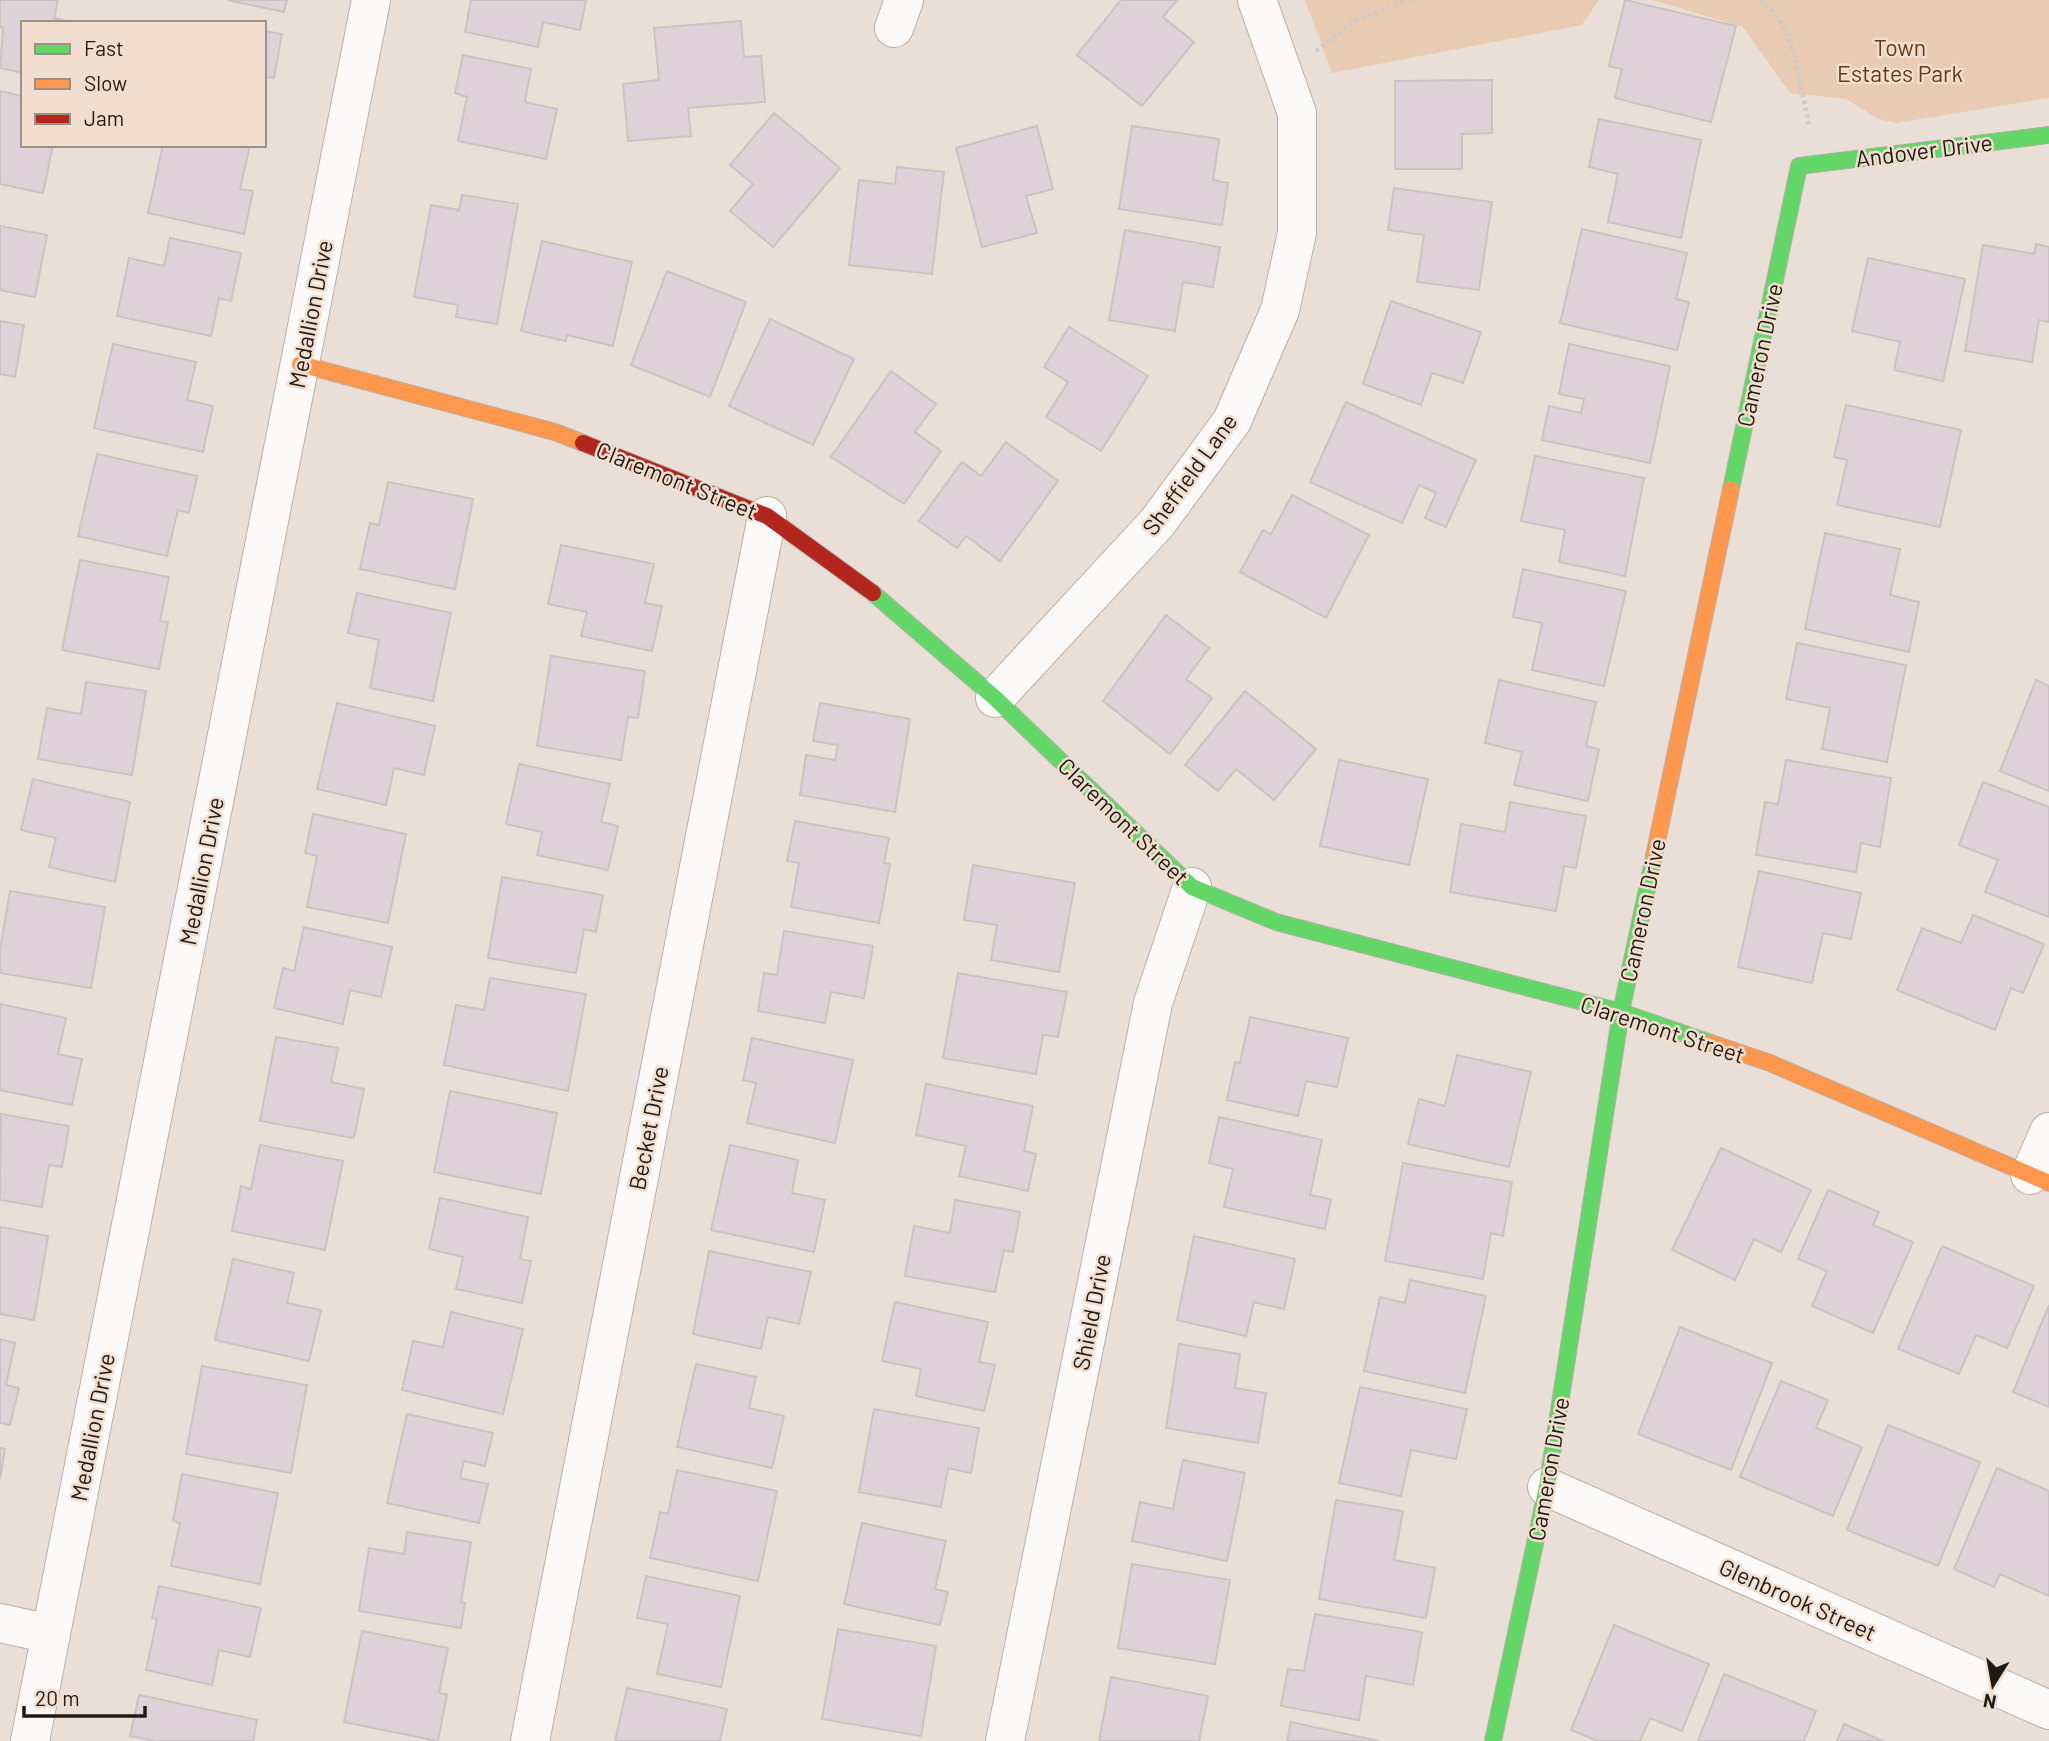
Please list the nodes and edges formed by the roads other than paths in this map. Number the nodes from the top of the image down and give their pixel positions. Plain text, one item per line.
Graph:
1 (371, 0) edge
2 (1257, 0) edge
3 (2049, 135) edge
4 (1799, 166) joint
5 (300, 364) junction
6 (767, 516) junction
7 (995, 698) junction
8 (1192, 887) junction
9 (1621, 1012) junction
10 (2049, 1132) edge
11 (2040, 1179) edge
12 (1547, 1487) junction
13 (0, 1623) edge
14 (51, 1634) junction
15 (2049, 1710) edge
16 (30, 1741) edge
17 (530, 1741) edge
18 (1006, 1741) edge
19 (1493, 1741) edge

1 - 5 street, Medallion Drive
2 - 7 street, Sheffield Lane
3 - 4 street, Andover Drive
4 - 9 street, Cameron Drive
5 - 6 street, Claremont Street
5 - 14 street, Medallion Drive
6 - 7 street, Claremont Street
6 - 17 street, Becket Drive
7 - 8 street, Claremont Street
8 - 9 street, Claremont Street
8 - 18 street, Shield Drive
9 - 11 street, Claremont Street
9 - 12 street, Cameron Drive
10 - 11 street
12 - 15 street, Glenbrook Street
12 - 19 street, Cameron Drive
13 - 14 street
14 - 16 street, Medallion Drive

